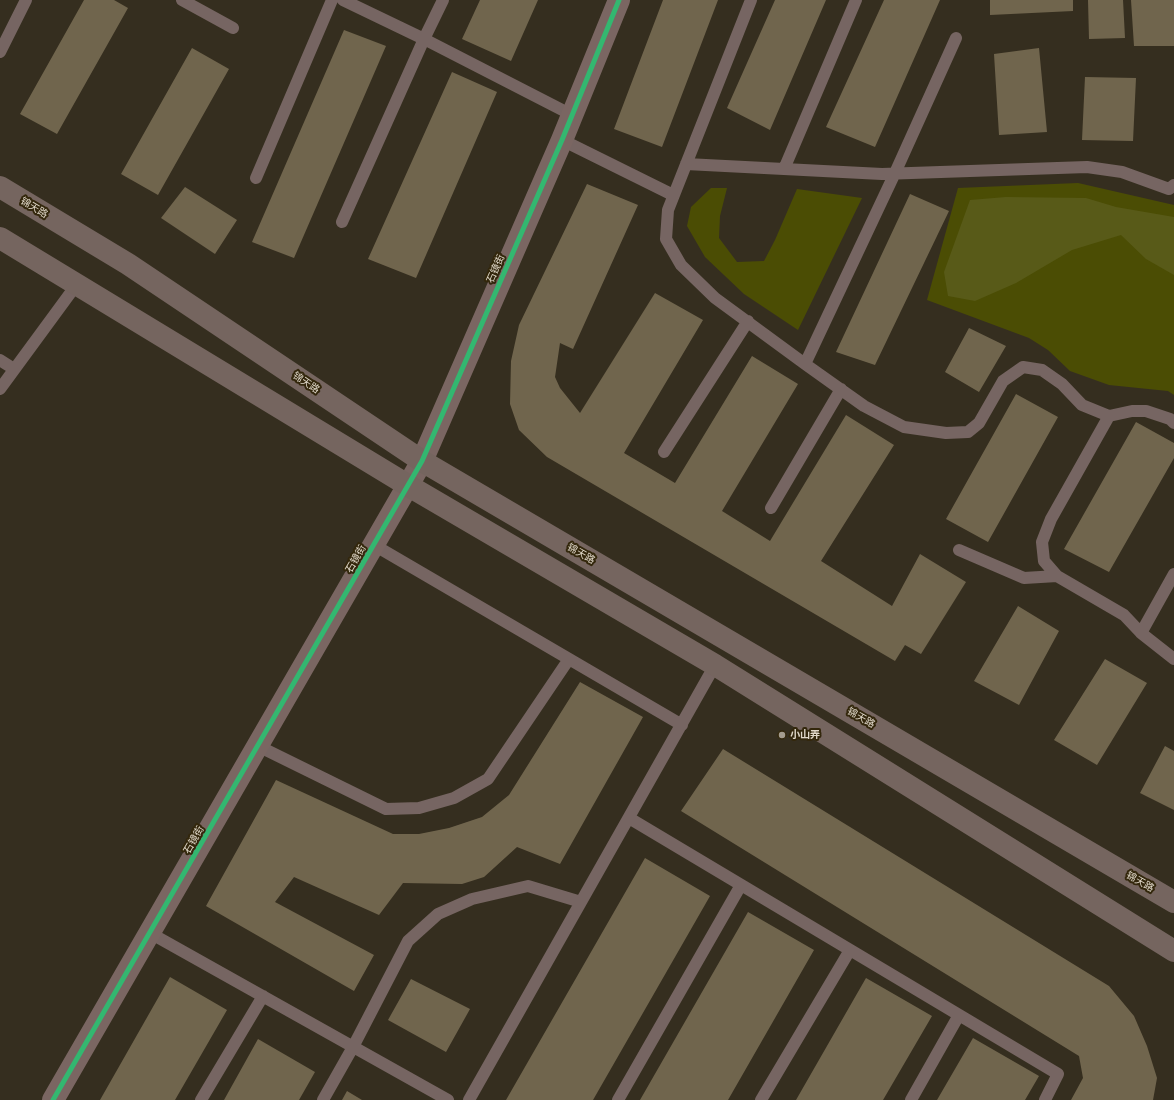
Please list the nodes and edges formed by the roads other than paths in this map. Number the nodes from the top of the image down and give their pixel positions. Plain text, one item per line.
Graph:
1 (26, 0) edge
2 (182, 0) edge
3 (332, 0) edge
4 (343, 0) edge
5 (443, 0) edge
6 (619, 0) edge
7 (751, 0) edge
8 (856, 0) edge
9 (233, 28) dead end
10 (956, 38) dead end
11 (424, 39) junction
12 (0, 52) edge
13 (572, 115) junction
14 (562, 140) junction
15 (686, 164) junction
16 (784, 168) junction
17 (894, 173) junction
18 (256, 178) dead end
19 (1174, 185) edge
20 (0, 187) edge
21 (673, 195) junction
22 (342, 222) dead end
23 (0, 238) edge
24 (77, 284) junction
25 (748, 321) junction
26 (0, 360) edge
27 (805, 364) junction
28 (14, 369) junction
29 (0, 389) edge
30 (841, 389) junction
31 (1109, 416) junction
32 (1174, 423) edge
33 (664, 452) dead end
34 (422, 460) junction
35 (409, 486) junction
36 (771, 508) dead end
37 (374, 545) junction
38 (959, 550) dead end
39 (1174, 574) edge
40 (1057, 576) junction
41 (1141, 633) junction
42 (569, 659) junction
43 (1174, 659) edge
44 (715, 665) junction
45 (682, 725) junction
46 (258, 746) junction
47 (629, 818) junction
48 (741, 885) junction
49 (581, 902) junction
50 (1174, 902) edge
51 (150, 933) junction
52 (850, 950) junction
53 (1174, 951) edge
54 (263, 996) junction
55 (959, 1015) junction
56 (353, 1047) junction
57 (53, 1100) edge
58 (201, 1100) edge
59 (324, 1100) edge
60 (448, 1100) edge
61 (469, 1100) edge
62 (618, 1100) edge
63 (761, 1100) edge
64 (911, 1100) edge
65 (1045, 1100) edge

1 - 12 lane
2 - 9 lane
3 - 18 lane
4 - 11 lane
5 - 11 lane
6 - 13 street, 石镜街
7 - 15 lane
8 - 16 lane
10 - 17 lane
11 - 13 lane
11 - 22 lane
13 - 14 street, 石镜街
14 - 21 lane
14 - 34 street, 石镜街
15 - 16 lane
15 - 21 lane
16 - 17 lane
17 - 19 lane
17 - 27 lane
20 - 34 main road, 锦天路
21 - 25 lane
23 - 24 main road
24 - 28 lane
24 - 35 main road
25 - 27 lane
25 - 33 lane
26 - 28 lane
27 - 30 lane
28 - 29 lane
30 - 31 lane
30 - 36 lane
31 - 32 lane
31 - 40 lane
34 - 35 street, 石镜街
34 - 50 main road, 锦天路
35 - 37 street, 石镜街
35 - 44 main road
37 - 42 lane
37 - 46 street, 石镜街
38 - 40 lane
39 - 41 lane
40 - 41 lane
41 - 43 lane
42 - 45 lane
42 - 46 lane
44 - 45 lane
44 - 53 main road
45 - 47 lane
46 - 51 street, 石镜街
47 - 48 lane
47 - 49 lane
48 - 52 lane
48 - 62 lane
49 - 56 lane
49 - 61 lane
51 - 54 lane
51 - 57 street, 石镜街
52 - 55 lane
52 - 63 lane
54 - 56 lane
54 - 58 lane
55 - 64 lane
55 - 65 lane
56 - 59 lane
56 - 60 lane

